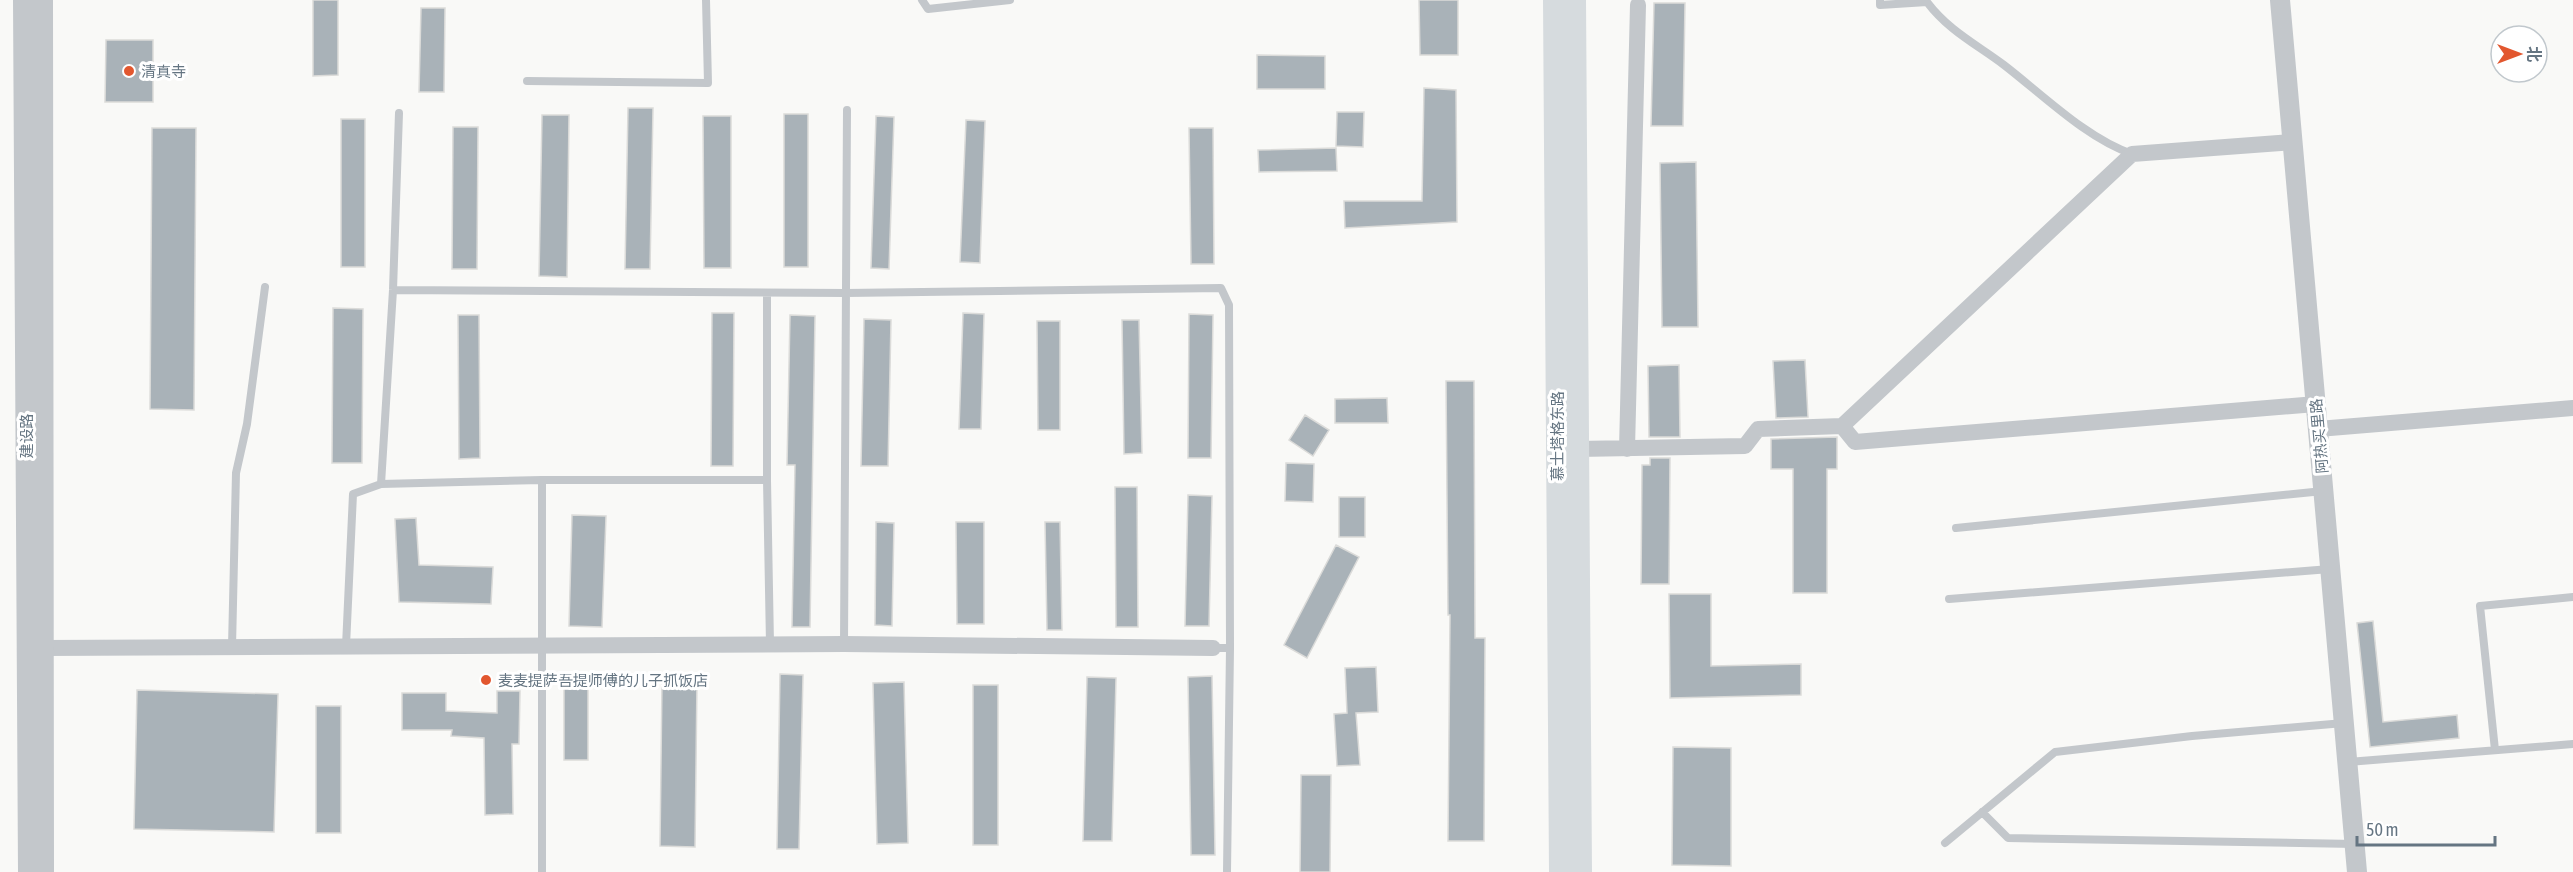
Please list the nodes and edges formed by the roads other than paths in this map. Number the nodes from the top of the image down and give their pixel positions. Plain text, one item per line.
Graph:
1 (23, 0) edge
2 (43, 0) edge
3 (706, 0) edge
4 (922, 0) edge
5 (1010, 0) edge
6 (1554, 0) edge
7 (1575, 0) edge
8 (1880, 0) edge
9 (2280, 0) edge
10 (1638, 5) dead end
11 (527, 81) dead end
12 (847, 110) dead end
13 (399, 113) dead end
14 (2292, 142) junction
15 (2132, 154) junction
16 (265, 288) dead end
17 (393, 290) junction
18 (767, 293) junction
19 (846, 293) junction
20 (2316, 404) junction
21 (2573, 408) edge
22 (1842, 426) junction
23 (2318, 429) junction
24 (1578, 449) junction
25 (1627, 449) junction
26 (543, 480) junction
27 (767, 480) junction
28 (381, 484) junction
29 (2324, 491) junction
30 (1956, 528) dead end
31 (2330, 568) junction
32 (2573, 597) edge
33 (1949, 599) dead end
34 (770, 644) junction
35 (844, 644) junction
36 (544, 645) junction
37 (345, 646) junction
38 (232, 647) junction
39 (44, 648) junction
40 (1222, 648) junction
41 (2344, 723) junction
42 (2573, 744) edge
43 (2495, 750) junction
44 (2348, 763) junction
45 (1982, 812) junction
46 (1945, 843) dead end
47 (2355, 844) junction
48 (28, 872) edge
49 (44, 872) edge
50 (542, 872) edge
51 (1227, 872) edge
52 (1560, 872) edge
53 (1581, 872) edge
54 (2358, 872) edge

1 - 48 street, 建设路
2 - 39 street, 建设路
3 - 11 lane
4 - 5 lane
6 - 52 main road, 慕士塔格东路
7 - 24 main road, 慕士塔格东路
8 - 15 lane
9 - 14 street, 阿热买里路
10 - 25 street
12 - 19 lane
13 - 17 lane
14 - 15 street
14 - 20 street, 阿热买里路
15 - 22 street
16 - 38 lane
17 - 18 lane
17 - 28 lane
18 - 19 lane
18 - 27 lane
19 - 35 lane
19 - 40 lane
20 - 22 street
20 - 23 street, 阿热买里路
21 - 23 street
22 - 25 street
23 - 29 street, 阿热买里路
24 - 25 street
24 - 53 main road, 慕士塔格东路
26 - 27 lane
26 - 28 lane
26 - 36 lane
27 - 34 lane
28 - 37 lane
29 - 30 lane
29 - 31 street, 阿热买里路
31 - 33 lane
31 - 41 street, 阿热买里路
32 - 43 lane
34 - 35 street
34 - 36 street
35 - 40 street
36 - 37 street
36 - 50 lane
37 - 38 street
38 - 39 street
39 - 49 street, 建设路
40 - 51 lane
41 - 44 street, 阿热买里路
41 - 45 lane
42 - 43 lane
43 - 44 lane
44 - 47 street, 阿热买里路
45 - 46 lane
45 - 47 lane
47 - 54 street, 阿热买里路

